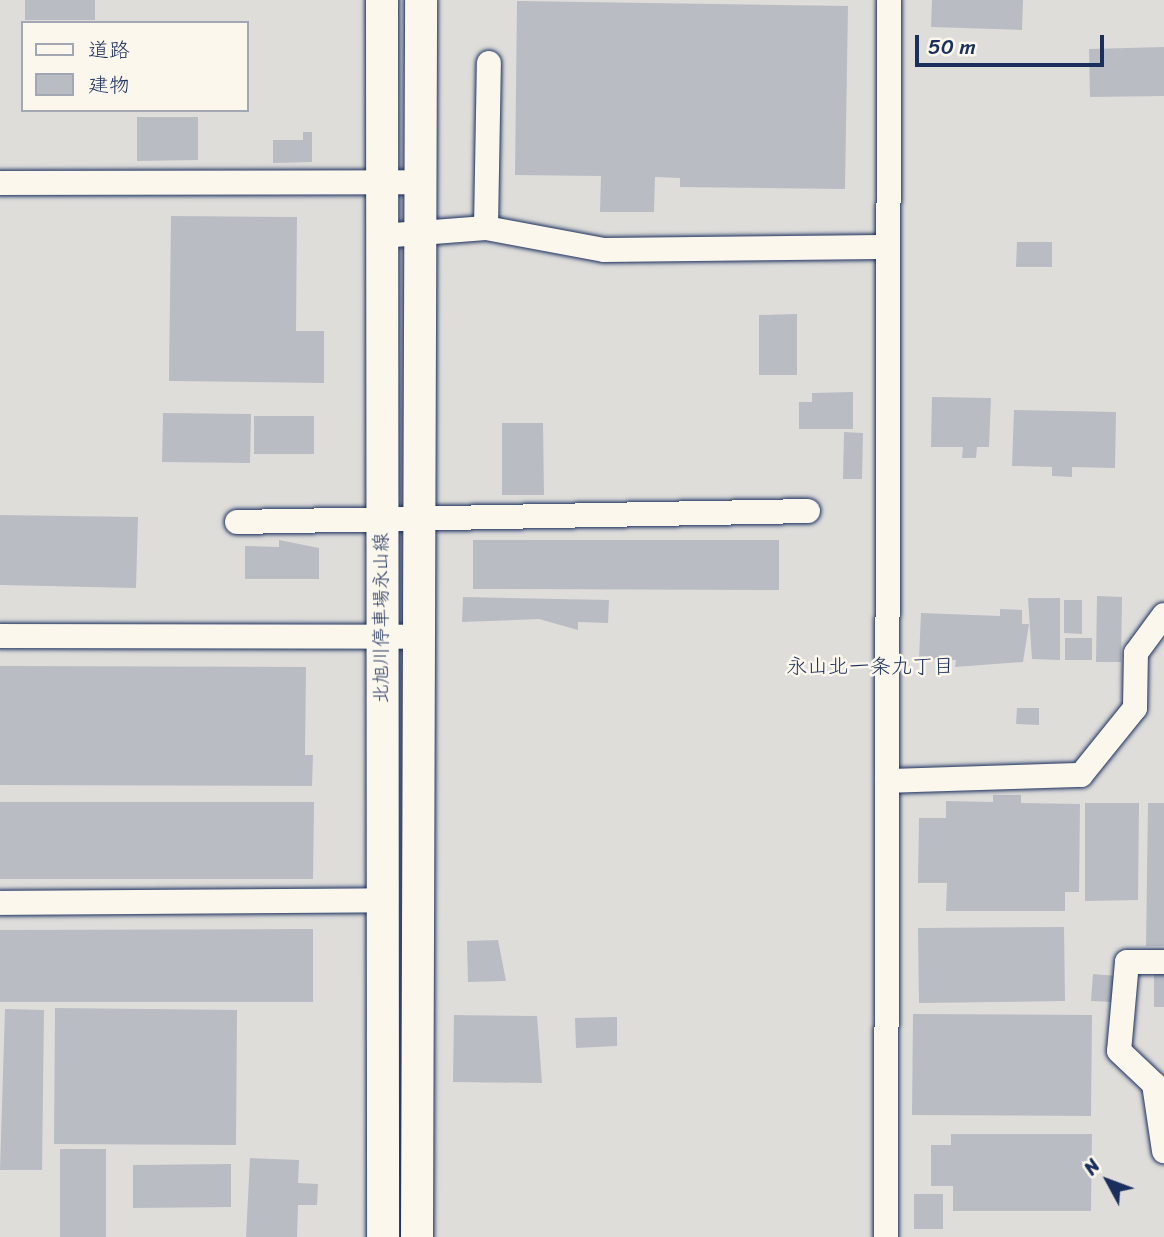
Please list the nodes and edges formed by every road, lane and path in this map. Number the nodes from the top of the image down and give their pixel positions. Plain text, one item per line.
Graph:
1 (382, 0) edge
2 (421, 0) edge
3 (889, 0) edge
4 (489, 63) dead end
5 (421, 182) junction
6 (0, 183) edge
7 (382, 183) junction
8 (485, 228) junction
9 (421, 233) junction
10 (381, 236) junction
11 (888, 247) junction
12 (808, 511) dead end
13 (381, 517) junction
14 (419, 517) junction
15 (237, 522) dead end
16 (1164, 615) edge
17 (382, 635) junction
18 (0, 636) edge
19 (419, 637) junction
20 (887, 781) junction
21 (382, 900) junction
22 (0, 902) edge
23 (1164, 962) edge
24 (1164, 1152) edge
25 (383, 1237) edge
26 (417, 1237) edge
27 (886, 1237) edge

1 - 7 main road, 北旭川停車場永山線
2 - 5 main road, 北旭川停車場永山線
3 - 11 street
4 - 8 street
5 - 7 street
5 - 9 main road, 北旭川停車場永山線
6 - 7 street
7 - 10 main road, 北旭川停車場永山線
8 - 9 street
8 - 11 street
9 - 10 street
9 - 14 main road, 北旭川停車場永山線
10 - 13 main road, 北旭川停車場永山線
11 - 20 street
12 - 14 street
13 - 14 street
13 - 15 street
13 - 17 main road, 北旭川停車場永山線
14 - 19 main road, 北旭川停車場永山線
16 - 20 street
17 - 18 street
17 - 19 street
17 - 21 main road, 北旭川停車場永山線
19 - 26 main road, 北旭川停車場永山線
20 - 27 street
21 - 22 street
21 - 25 main road, 北旭川停車場永山線
23 - 24 street

